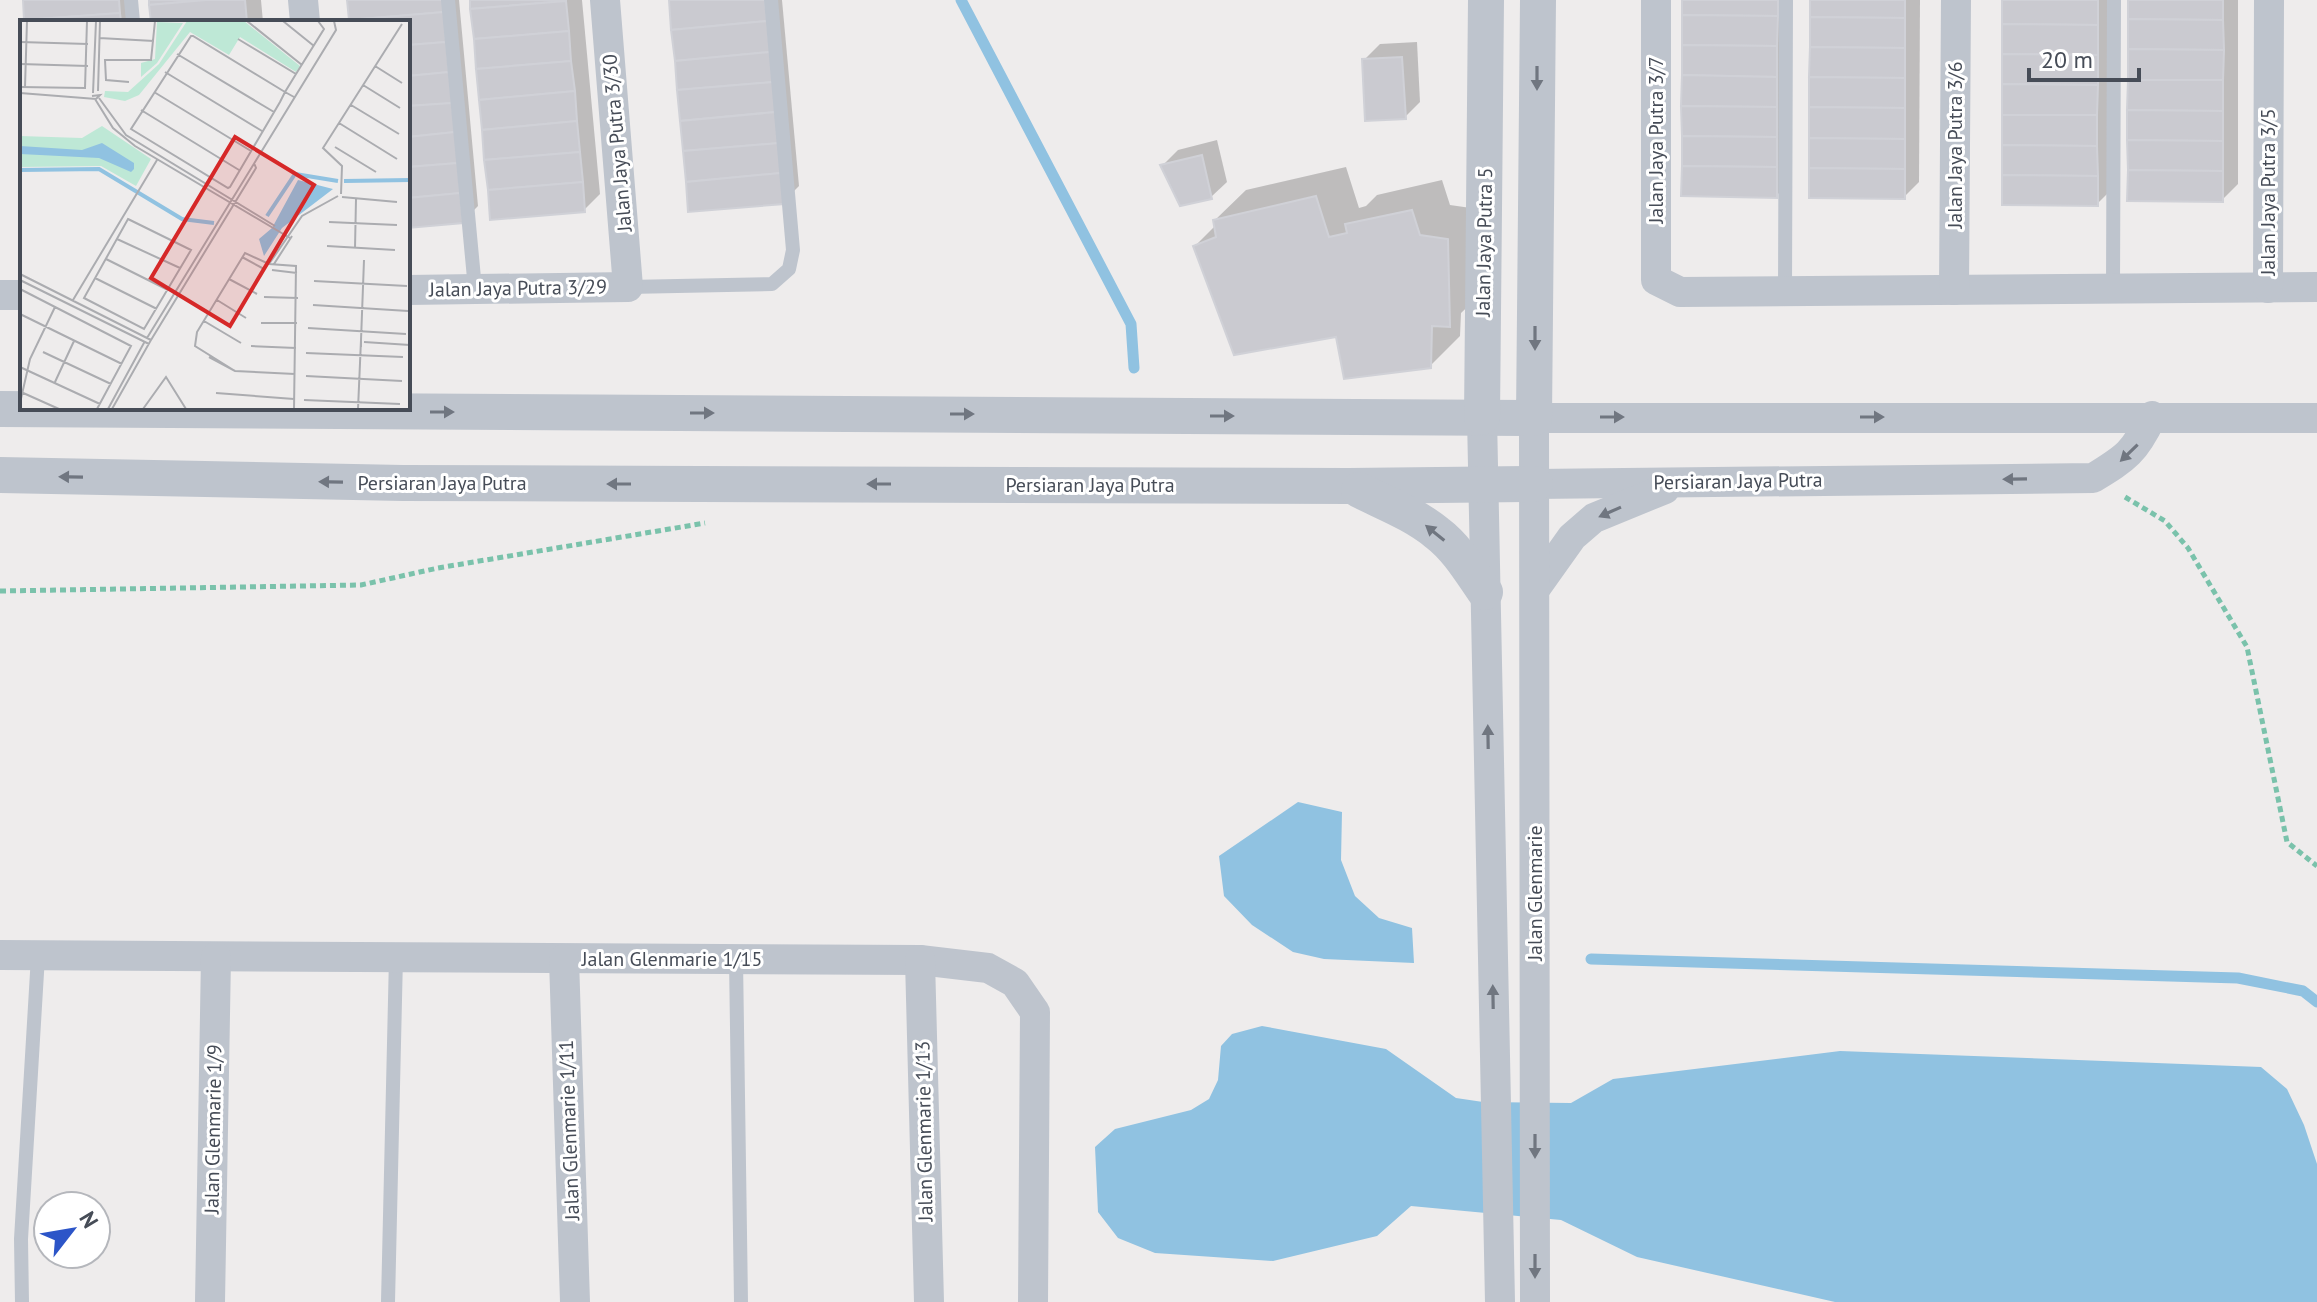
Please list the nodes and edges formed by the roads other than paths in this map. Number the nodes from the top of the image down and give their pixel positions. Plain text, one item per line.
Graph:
1 (131, 0) edge
2 (303, 0) edge
3 (448, 0) edge
4 (605, 0) edge
5 (771, 0) edge
6 (1486, 0) edge
7 (1538, 0) edge
8 (1656, 0) edge
9 (1786, 0) edge
10 (1956, 0) edge
11 (2114, 0) edge
12 (2269, 0) edge
13 (133, 20) edge
14 (305, 20) edge
15 (628, 287) junction
16 (2317, 287) edge
17 (2268, 288) junction
18 (475, 289) junction
19 (2113, 289) junction
20 (410, 290) edge
21 (1954, 290) junction
22 (1785, 291) junction
23 (0, 409) edge
24 (20, 409) edge
25 (185, 410) edge
26 (2152, 416) junction
27 (1482, 417) junction
28 (1534, 418) junction
29 (2317, 418) edge
30 (0, 475) edge
31 (1682, 482) junction
32 (1535, 484) junction
33 (1482, 485) junction
34 (1349, 486) junction
35 (1535, 589) junction
36 (1485, 592) junction
37 (0, 955) edge
38 (38, 956) junction
39 (216, 957) junction
40 (396, 957) junction
41 (564, 959) junction
42 (736, 959) junction
43 (920, 960) junction
44 (22, 1302) edge
45 (210, 1302) edge
46 (388, 1302) edge
47 (575, 1302) edge
48 (741, 1302) edge
49 (929, 1302) edge
50 (1033, 1302) edge
51 (1500, 1302) edge
52 (1535, 1302) edge

1 - 13 lane
2 - 14 street
3 - 18 lane
4 - 15 street, Jalan Jaya Putra 3/30
5 - 15 lane
6 - 27 street, Jalan Jaya Putra 5
7 -> 28 street
8 - 22 street, Jalan Jaya Putra 3/7
9 - 22 lane
10 - 21 street, Jalan Jaya Putra 3/6
11 - 19 lane
12 - 17 street, Jalan Jaya Putra 3/5
15 - 18 street, Jalan Jaya Putra 3/29
16 - 17 street
17 - 19 street
18 - 20 street, Jalan Jaya Putra 3/29
19 - 21 street
21 - 22 street
23 -> 24 street
25 -> 27 street
28 -> 26 street
26 - 29 street
26 -> 31 street, Persiaran Jaya Putra
27 - 28 street
27 - 33 street, Jalan Jaya Putra 5
28 - 32 street
34 -> 30 street, Persiaran Jaya Putra
31 - 32 street, Persiaran Jaya Putra
31 -> 35 street
32 - 33 street, Persiaran Jaya Putra
32 - 35 street, Jalan Glenmarie
33 - 34 street, Persiaran Jaya Putra
33 - 36 street
36 -> 34 street
35 -> 52 street, Jalan Glenmarie
51 -> 36 street
37 - 38 street, Jalan Glenmarie 1/15
38 - 39 street, Jalan Glenmarie 1/15
38 - 44 lane
39 - 40 street, Jalan Glenmarie 1/15
39 - 45 street, Jalan Glenmarie 1/9
40 - 41 street, Jalan Glenmarie 1/15
40 - 46 lane
41 - 42 street, Jalan Glenmarie 1/15
41 - 47 street, Jalan Glenmarie 1/11
42 - 43 street, Jalan Glenmarie 1/15
42 - 48 lane
43 - 49 street, Jalan Glenmarie 1/13
43 - 50 street, Jalan Glenmarie 1/15

